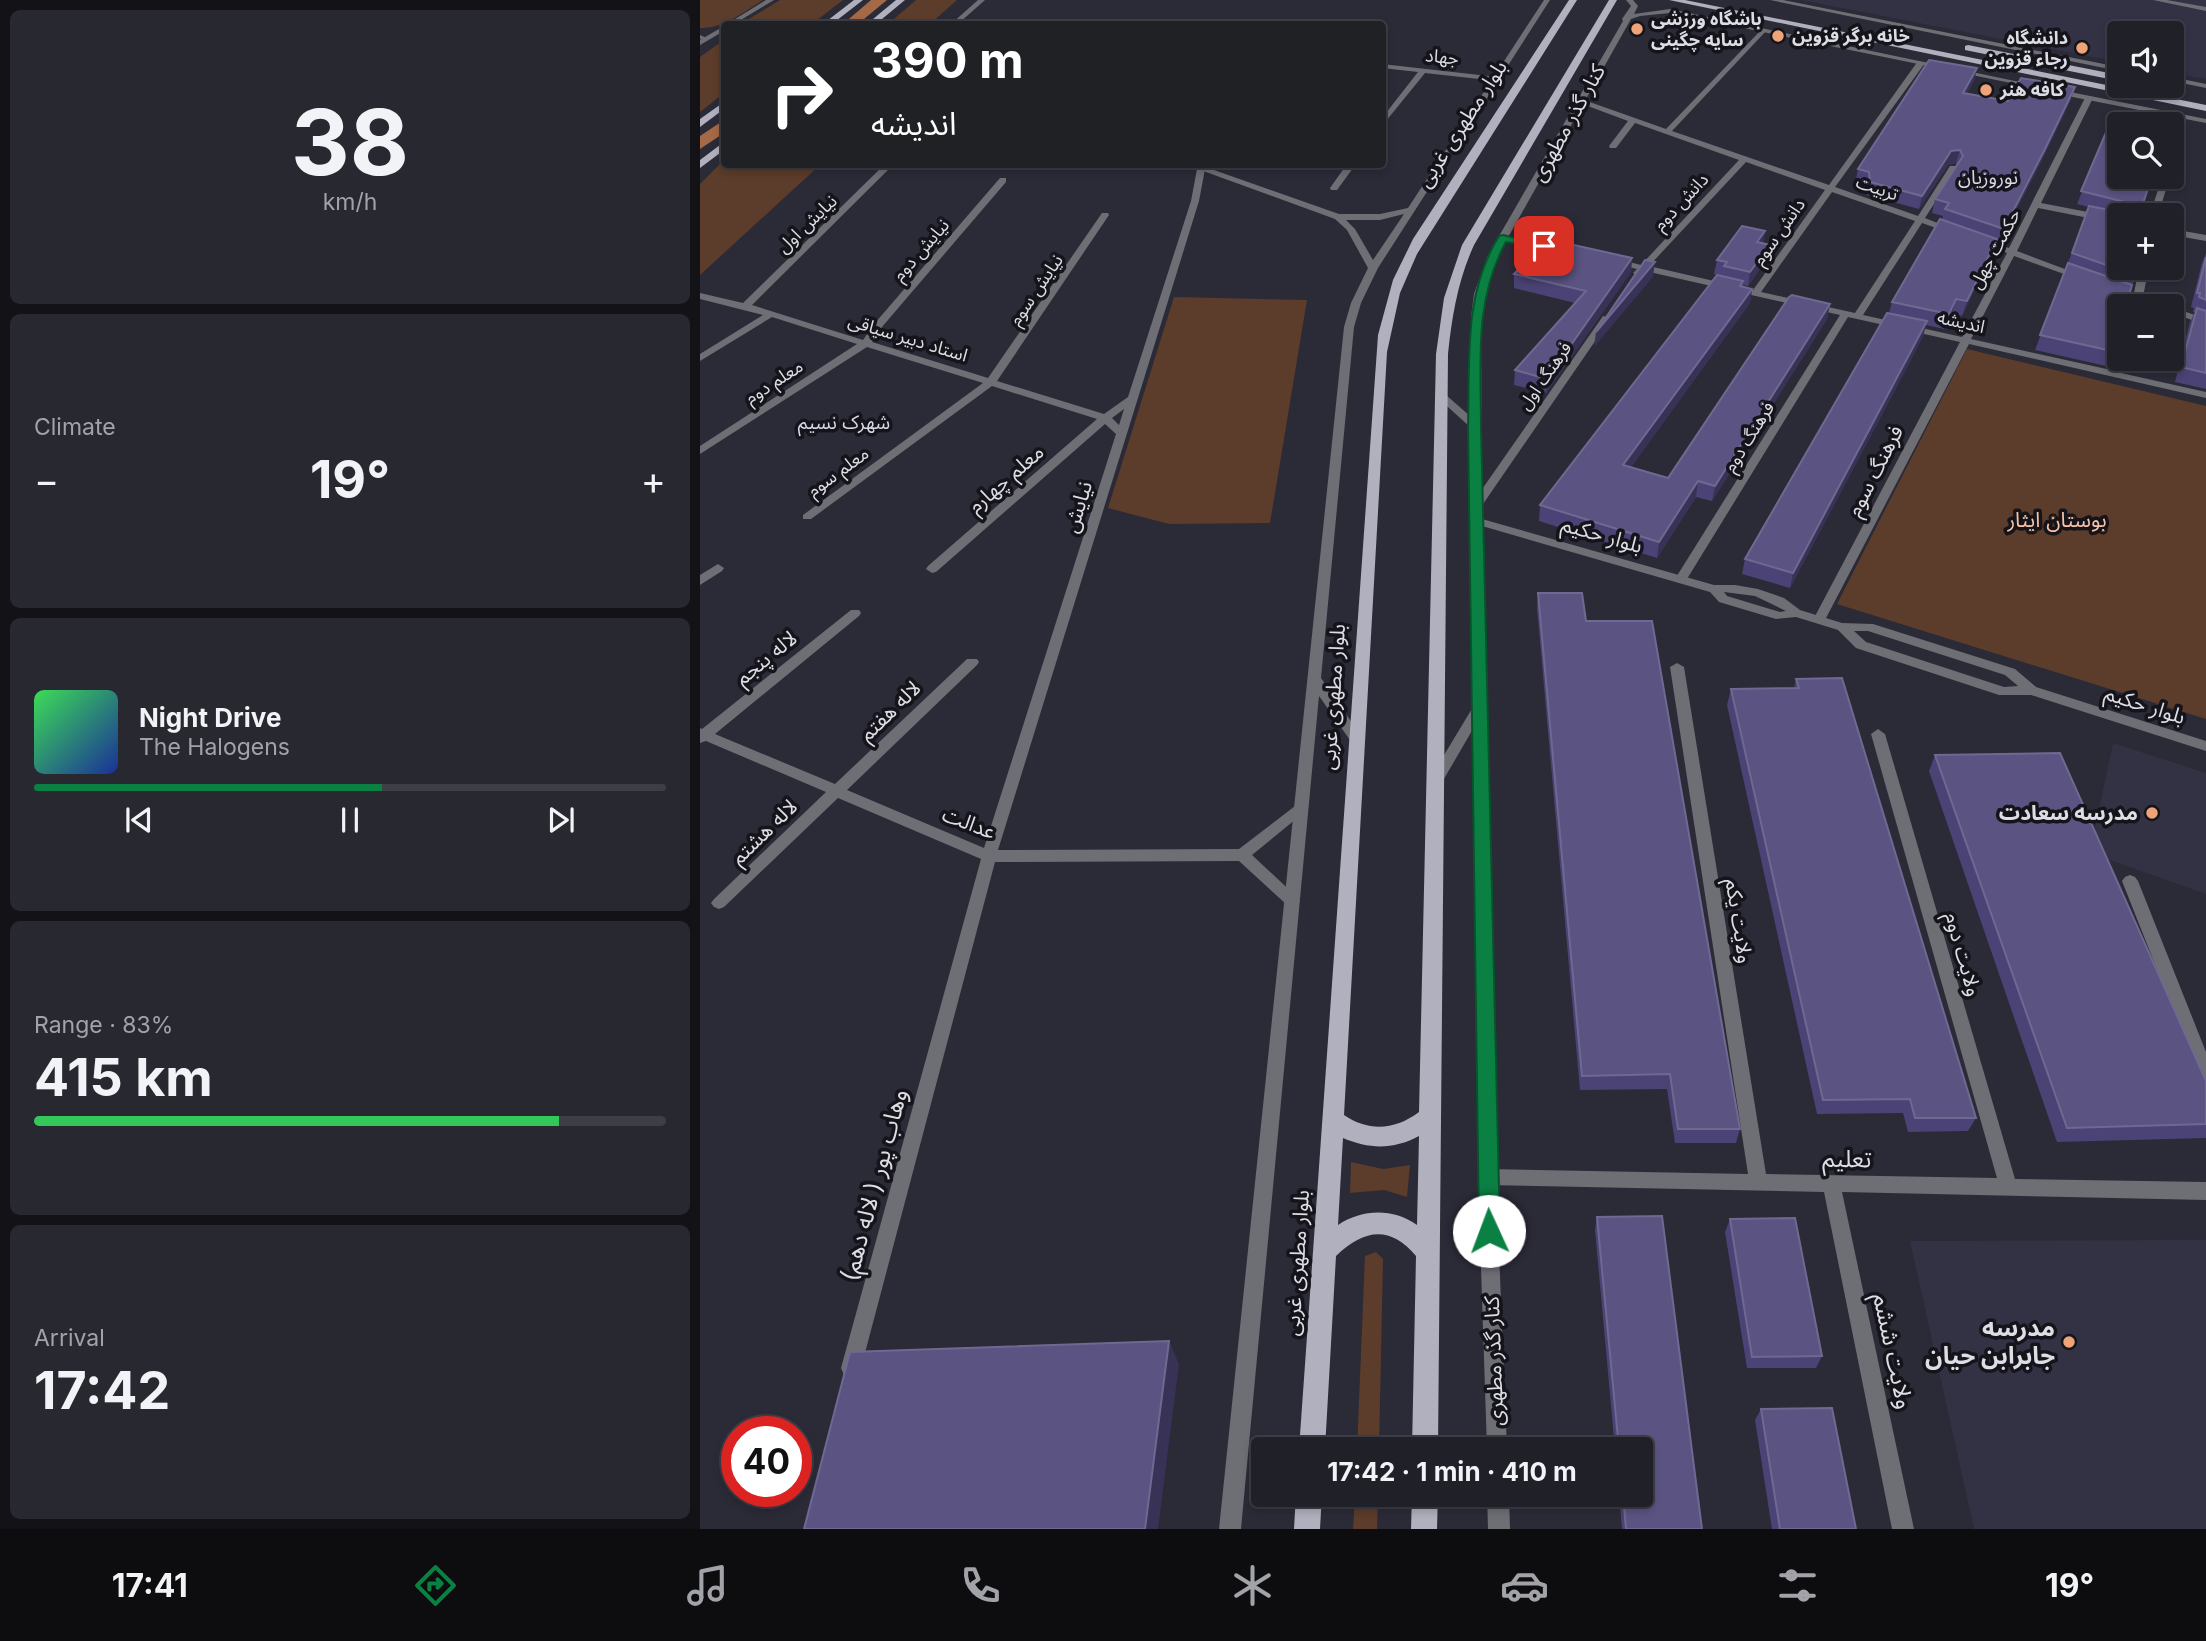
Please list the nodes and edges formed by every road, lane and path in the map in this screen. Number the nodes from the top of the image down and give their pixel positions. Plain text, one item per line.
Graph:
1 (771, 0) edge
2 (859, 0) edge
3 (901, 0) edge
4 (982, 0) edge
5 (1573, 0) edge
6 (1613, 0) edge
7 (1629, 0) edge
8 (1673, 0) edge
9 (1773, 0) edge
10 (2157, 0) edge
11 (1545, 2) edge
12 (1763, 6) dead end
13 (2206, 9) edge
14 (1730, 11) junction
15 (1685, 14) junction
16 (1625, 19) junction
17 (735, 21) edge
18 (831, 21) edge
19 (875, 21) edge
20 (958, 21) edge
21 (1760, 29) junction
22 (721, 30) edge
23 (702, 40) edge
24 (1921, 63) junction
25 (1386, 66) edge
26 (2107, 67) edge
27 (1423, 71) junction
28 (2107, 76) edge
29 (2051, 77) junction
30 (1497, 79) junction
31 (2184, 85) edge
32 (2206, 86) edge
33 (2042, 88) junction
34 (2184, 89) edge
35 (2206, 96) edge
36 (2089, 98) junction
37 (1581, 102) junction
38 (721, 107) edge
39 (2206, 108) edge
40 (1386, 119) edge
41 (1633, 120) junction
42 (2206, 121) edge
43 (700, 124) edge
44 (1667, 132) junction
45 (1613, 146) dead end
46 (721, 148) edge
47 (1744, 159) junction
48 (700, 165) edge
49 (886, 168) edge
50 (1349, 168) edge
51 (1953, 168) edge
52 (1201, 169) joint
53 (1003, 180) dead end
54 (1334, 188) dead end
55 (1829, 188) junction
56 (2035, 205) junction
57 (1410, 210) junction
58 (1105, 215) dead end
59 (1338, 217) junction
60 (2107, 219) edge
61 (1920, 220) junction
62 (1959, 234) edge
63 (2184, 234) edge
64 (1503, 238) junction
65 (1972, 238) edge
66 (2206, 239) edge
67 (1574, 252) edge
68 (2012, 252) junction
69 (1601, 258) edge
70 (1373, 268) junction
71 (1641, 268) junction
72 (1633, 279) edge
73 (2088, 279) edge
74 (2101, 284) edge
75 (1755, 293) junction
76 (2121, 294) edge
77 (703, 295) edge
78 (745, 306) junction
79 (1610, 313) edge
80 (769, 314) junction
81 (1852, 314) junction
82 (2184, 315) edge
83 (2206, 323) edge
84 (1964, 339) junction
85 (866, 343) junction
86 (700, 358) edge
87 (2116, 371) edge
88 (2115, 374) junction
89 (992, 382) junction
90 (2206, 395) edge
91 (1441, 397) junction
92 (1132, 399) junction
93 (1105, 418) junction
94 (1475, 426) junction
95 (1122, 433) junction
96 (700, 451) edge
97 (1477, 505) junction
98 (807, 517) dead end
99 (1477, 522) junction
100 (718, 568) dead end
101 (932, 569) dead end
102 (1681, 579) junction
103 (700, 581) edge
104 (855, 613) dead end
105 (1819, 620) junction
106 (1842, 627) junction
107 (972, 662) dead end
108 (1678, 667) dead end
109 (1313, 677) junction
110 (2031, 690) junction
111 (1480, 706) junction
112 (1878, 734) dead end
113 (702, 735) edge
114 (1357, 740) junction
115 (2206, 746) edge
116 (1436, 780) junction
117 (837, 791) junction
118 (1300, 810) junction
119 (1242, 855) junction
120 (989, 856) junction
121 (2130, 881) dead end
122 (1292, 901) junction
123 (719, 903) dead end
124 (2206, 1073) edge
125 (1430, 1117) junction
126 (1333, 1120) junction
127 (1488, 1177) junction
128 (1758, 1182) junction
129 (1831, 1183) junction
130 (2008, 1187) junction
131 (2206, 1191) edge
132 (1325, 1250) junction
133 (1428, 1252) junction
134 (847, 1386) edge
135 (1313, 1437) edge
136 (1425, 1437) edge
137 (1497, 1437) edge
138 (1308, 1507) edge
139 (1424, 1507) edge
140 (1498, 1507) edge
141 (1230, 1529) edge
142 (1307, 1529) edge
143 (1424, 1529) edge
144 (1499, 1529) edge
145 (1903, 1529) edge

1 - 17 street
2 - 18 main road
3 - 19 main road
4 - 20 street
5 - 114 main road, بلوار مطهری غربی
6 - 91 main road
7 - 16 street, کنار گذر مطهری
8 - 14 main road
9 - 26 street
10 - 13 street
11 - 30 street
12 - 28 main road
14 - 15 main road
14 - 21 main road
14 - 29 main road
15 - 16 street
15 - 21 street
16 - 37 street, کنار گذر مطهری
21 - 24 street
21 - 44 street
22 - 23 street
24 - 33 street
24 - 55 street, دانش سوم
25 - 27 street, جهاد
27 - 30 street, جهاد
27 - 40 street
29 - 33 main road
29 - 39 main road
30 - 57 street
31 - 32 street
33 - 36 street
34 - 35 main road
36 - 42 street
36 - 56 street, حکمت چهل
37 - 41 street, تربیت
37 - 64 street, کنار گذر مطهری
38 - 43 main road
41 - 44 street, تربیت
41 - 45 street
44 - 47 street, تربیت
46 - 48 main road
47 - 55 street, تربیت
47 - 71 street, دانش دوم
49 - 78 street, نیایش اول
50 - 54 street
51 - 61 street, فرهنگ دوم
52 - 59 street
52 - 92 street, نيايش
53 - 85 street, نیایش دوم
55 - 61 street, تربیت
55 - 75 street, دانش سوم
56 - 60 street
56 - 68 street, حکمت چهل
57 - 59 street
57 - 70 street
58 - 89 street, نیایش سوم
59 - 70 street
61 - 62 street, تربیت
61 - 81 street, فرهنگ دوم
63 - 66 street
64 - 67 street
64 - 94 street, کنار گذر مطهری
65 - 68 street
68 - 73 street
68 - 84 street, حکمت چهل
69 - 71 street, اندیشه
70 - 109 street
71 - 72 street
71 - 75 street, اندیشه
74 - 76 street
75 - 81 street, اندیشه
77 - 78 street, استاد دبیر سیاقی
78 - 80 street, استاد دبیر سیاقی
79 - 97 street, فرهنگ اول
80 - 85 street, استاد دبیر سیاقی
80 - 86 street
81 - 84 street, اندیشه
81 - 102 street, فرهنگ دوم
82 - 83 street
84 - 88 street, اندیشه
84 - 105 street, فرهنگ سوم
85 - 89 street, استاد دبیر سیاقی
85 - 96 street, معلم دوم
87 - 88 street
88 - 90 street, اندیشه
89 - 93 street, استاد دبیر سیاقی
89 - 98 street, معلم سوم
91 - 94 street
91 - 116 main road
92 - 93 street, معلم چهارم
92 - 95 street, نيايش
93 - 95 street
93 - 101 street, معلم چهارم
94 - 97 street, کنار گذر مطهری
95 - 120 street, نيايش
97 - 99 street, کنار گذر مطهری
99 - 102 street, بلوار حکیم
99 - 111 street, کنار گذر مطهری
100 - 103 street
102 - 105 street, بلوار حکیم
104 - 113 street, لاله پنجم
105 - 106 street, بلوار حکیم
106 - 110 street, بلوار حکیم
106 - 110 street, بلوار حکیم
107 - 117 street, لاله هفتم
108 - 128 street, ولایت یکم
109 - 114 street
109 - 118 street
110 - 115 street, بلوار حکیم
111 - 116 street
111 - 127 street, کنار گذر مطهری
112 - 130 street, ولایت دوم
113 - 117 street, عدالت
114 - 126 main road, بلوار مطهری غربی
116 - 125 main road
117 - 120 street, عدالت
117 - 123 street, لاله هشتم
118 - 119 street
118 - 122 street
119 - 120 street, عدالت
119 - 122 street
120 - 134 street, وهاب پور ( لاله دهم)
121 - 124 street
122 - 141 street
125 - 126 main road
125 - 133 main road
126 - 132 main road, بلوار مطهری غربی
127 - 128 street, تعلیم
127 - 137 street, کنار گذر مطهری
128 - 129 street, تعلیم
129 - 130 street, تعلیم
129 - 145 street, ولایت ششم
130 - 131 street, تعلیم
132 - 133 main road
132 - 135 main road, بلوار مطهری غربی
133 - 136 main road
138 - 142 main road
139 - 143 main road
140 - 144 street

